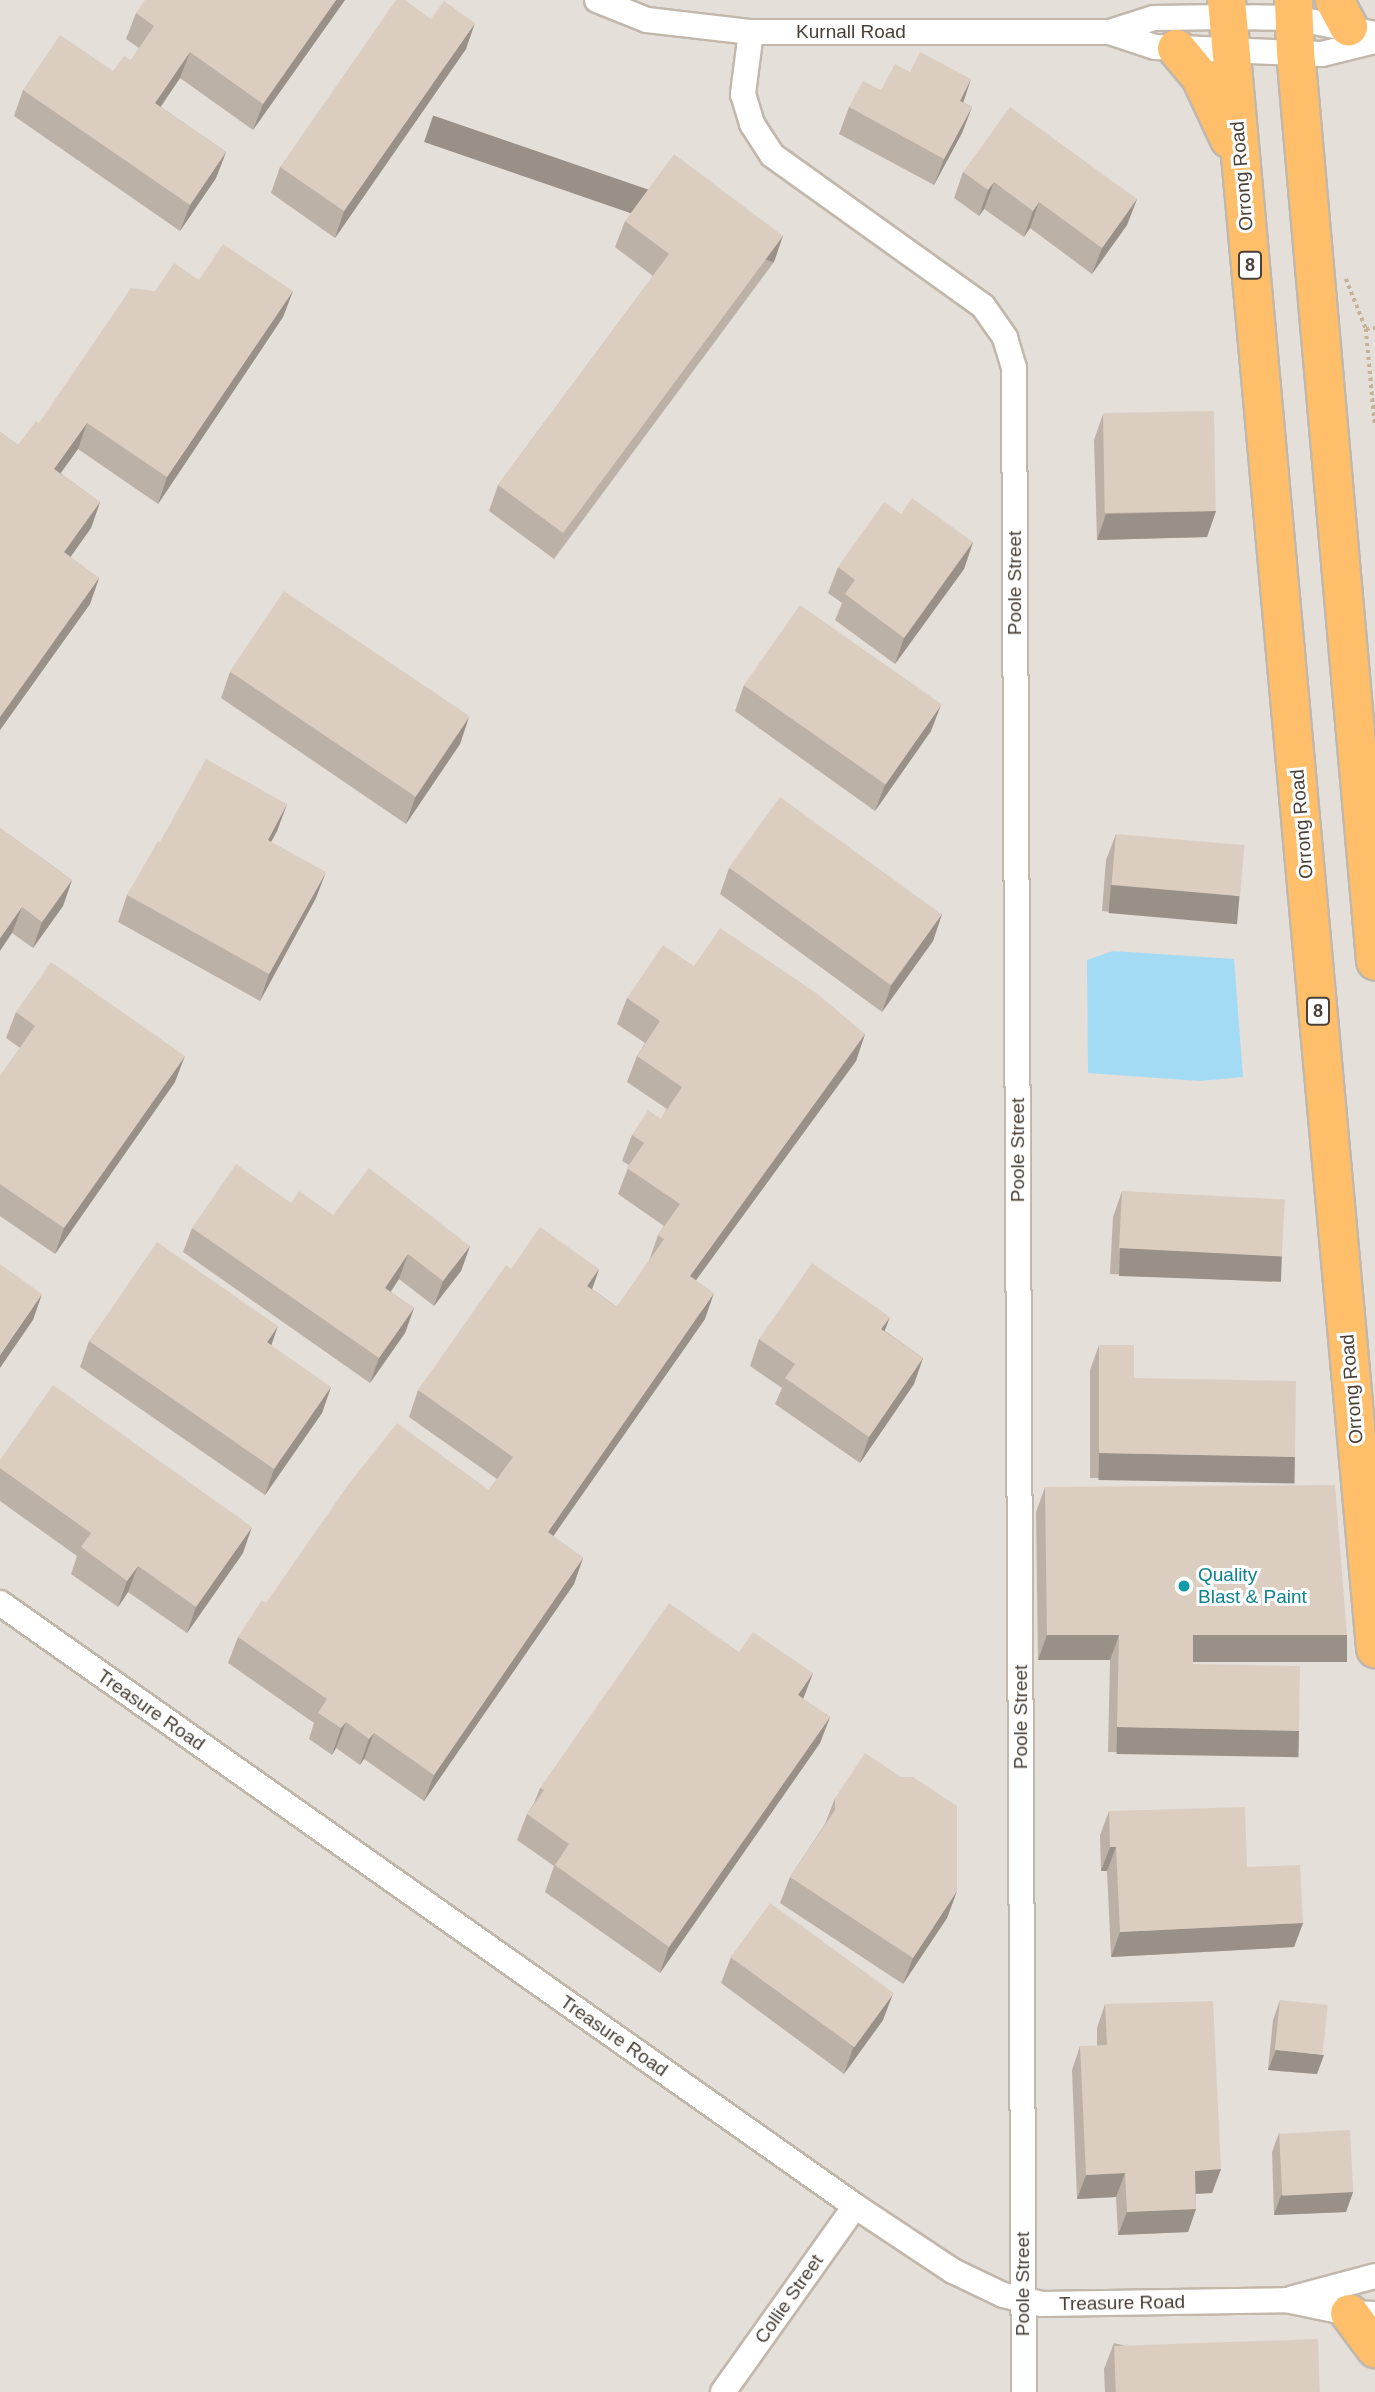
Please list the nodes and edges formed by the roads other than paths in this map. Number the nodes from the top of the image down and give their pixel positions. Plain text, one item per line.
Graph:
1 (597, 0) edge
2 (1228, 22) edge
3 (1294, 23) edge
4 (1358, 25) edge
5 (751, 32) junction
6 (1110, 32) junction
7 (1176, 48) junction
8 (1240, 158) junction
9 (1375, 960) edge
10 (0, 1603) edge
11 (1375, 1648) edge
12 (855, 2206) junction
13 (1375, 2276) edge
14 (1286, 2300) junction
15 (1023, 2301) junction
16 (1362, 2313) edge
17 (1375, 2348) edge
18 (723, 2392) edge
19 (1024, 2392) edge

1 - 5 street, Kurnall Road
2 - 3 street, Kurnall Road
2 - 3 street, Kurnall Road
2 - 6 street, Kurnall Road
2 - 7 street, Kurnall Road
2 - 8 highway, Orrong Road / 8
3 - 4 street, Kurnall Road
3 - 4 street, Kurnall Road
3 - 9 highway
5 - 6 street, Kurnall Road
5 - 15 street, Poole Street
6 - 7 street, Kurnall Road
7 - 8 highway
8 - 11 highway, Orrong Road / 8
10 - 12 street, Treasure Road
12 - 15 street, Treasure Road
12 - 18 street, Collie Street
13 - 14 street, Treasure Road
14 - 15 street, Treasure Road
14 - 16 street, Treasure Road
15 - 19 street, Poole Street
16 - 17 highway

